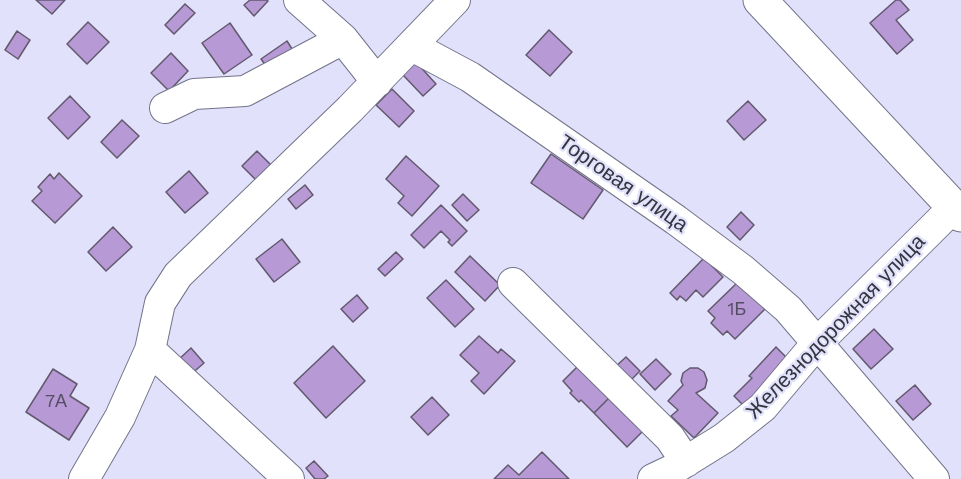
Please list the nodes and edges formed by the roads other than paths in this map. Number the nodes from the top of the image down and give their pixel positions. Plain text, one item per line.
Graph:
1 (299, 0) edge
2 (455, 0) edge
3 (760, 0) edge
4 (343, 39) junction
5 (412, 46) junction
6 (377, 82) junction
7 (165, 108) dead end
8 (958, 211) edge
9 (513, 283) dead end
10 (817, 343) junction
11 (150, 350) junction
12 (686, 462) junction
13 (84, 479) edge
14 (289, 479) edge
15 (653, 479) edge
16 (934, 479) edge

1 - 4 street
2 - 5 street
3 - 8 main road
4 - 6 street
4 - 7 street
5 - 6 street
5 - 10 street, Торговая улица
6 - 11 street
8 - 10 street, Железнодорожная улица
9 - 12 street
10 - 12 street, Железнодорожная улица
10 - 16 street, Торговая улица
11 - 13 street
11 - 14 street
12 - 15 street, Железнодорожная улица

